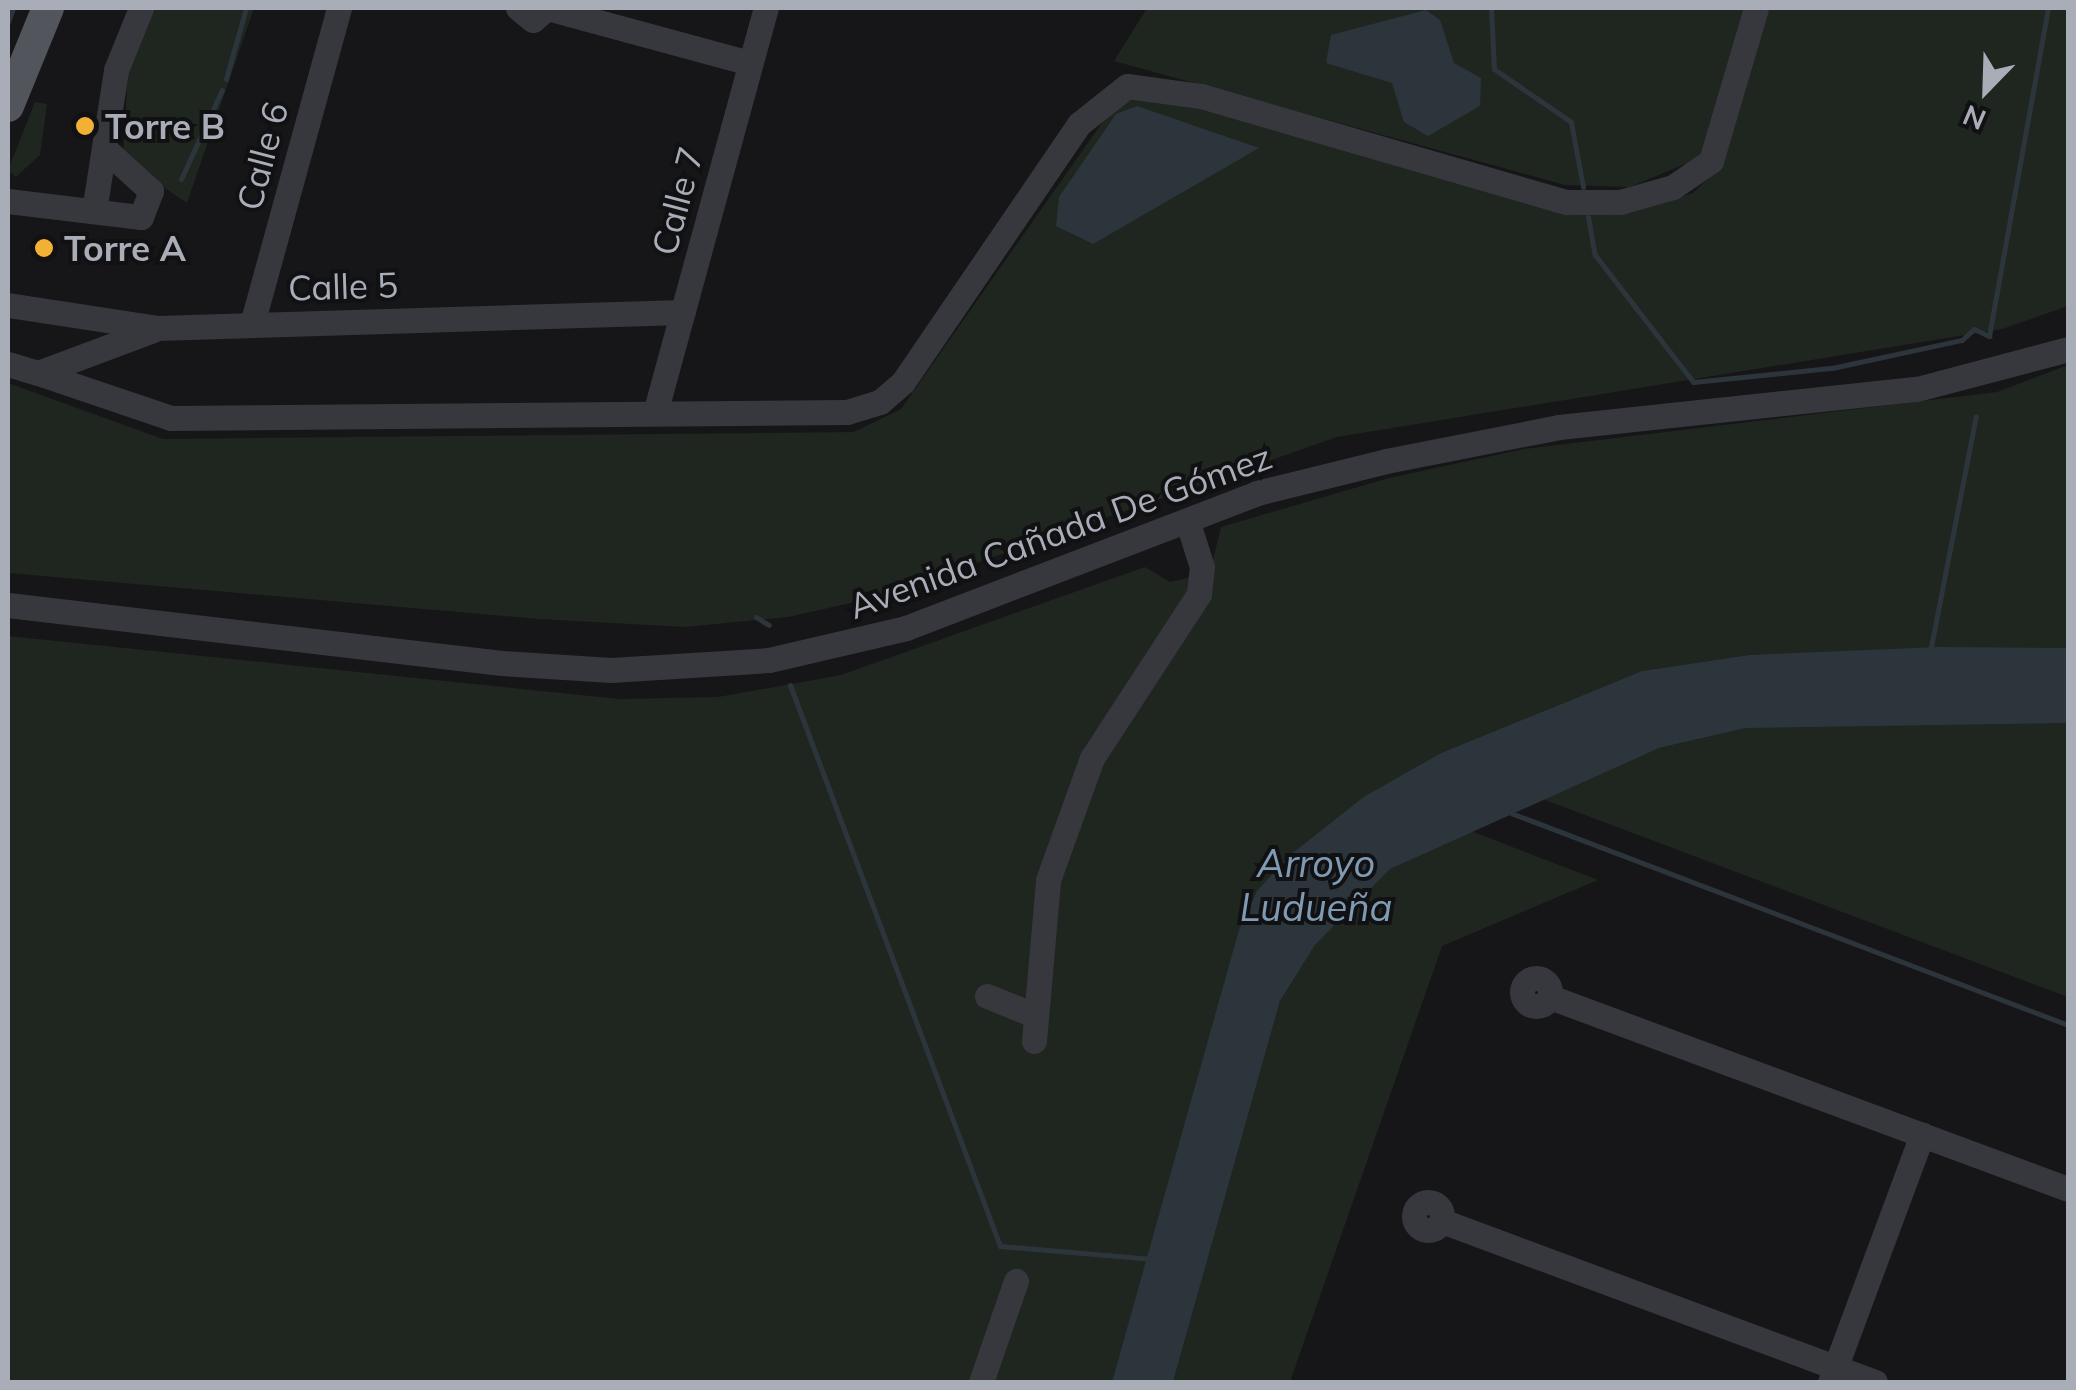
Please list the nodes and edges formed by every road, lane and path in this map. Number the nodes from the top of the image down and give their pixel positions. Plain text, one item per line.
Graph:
1 (48, 8) edge
2 (140, 8) edge
3 (339, 8) edge
4 (518, 8) edge
5 (547, 8) edge
6 (766, 8) edge
7 (1756, 8) edge
8 (750, 64) junction
9 (8, 106) edge
10 (106, 149) junction
11 (140, 181) junction
12 (14, 193) edge
13 (96, 200) junction
14 (8, 305) edge
15 (683, 312) junction
16 (252, 324) junction
17 (158, 328) junction
18 (2068, 350) edge
19 (8, 364) edge
20 (38, 373) junction
21 (655, 413) junction
22 (1188, 520) junction
23 (8, 604) edge
24 (987, 996) dead end
25 (1550, 997) dead end
26 (1034, 1014) junction
27 (1034, 1042) dead end
28 (1930, 1138) junction
29 (2068, 1189) edge
30 (1442, 1221) dead end
31 (1016, 1280) dead end
32 (1848, 1378) edge
33 (981, 1382) edge

1 - 9 main road
2 - 10 street
3 - 16 street, Calle 6
4 - 5 street
5 - 8 street
6 - 8 street, Calle 7
7 - 21 street
8 - 15 street, Calle 7
10 - 11 street
10 - 13 street
11 - 13 street
11 - 13 street
12 - 13 street
14 - 17 street, Calle 5
15 - 16 street, Calle 5
15 - 21 street, Calle 7
16 - 17 street, Calle 5
17 - 20 street
18 - 22 street, Avenida Cañada De Gómez
19 - 20 street
20 - 21 street
22 - 23 street, Avenida Cañada De Gómez
22 - 26 street
24 - 26 street
25 - 28 street
26 - 27 street
28 - 29 street
28 - 32 street
30 - 32 street
31 - 33 street

